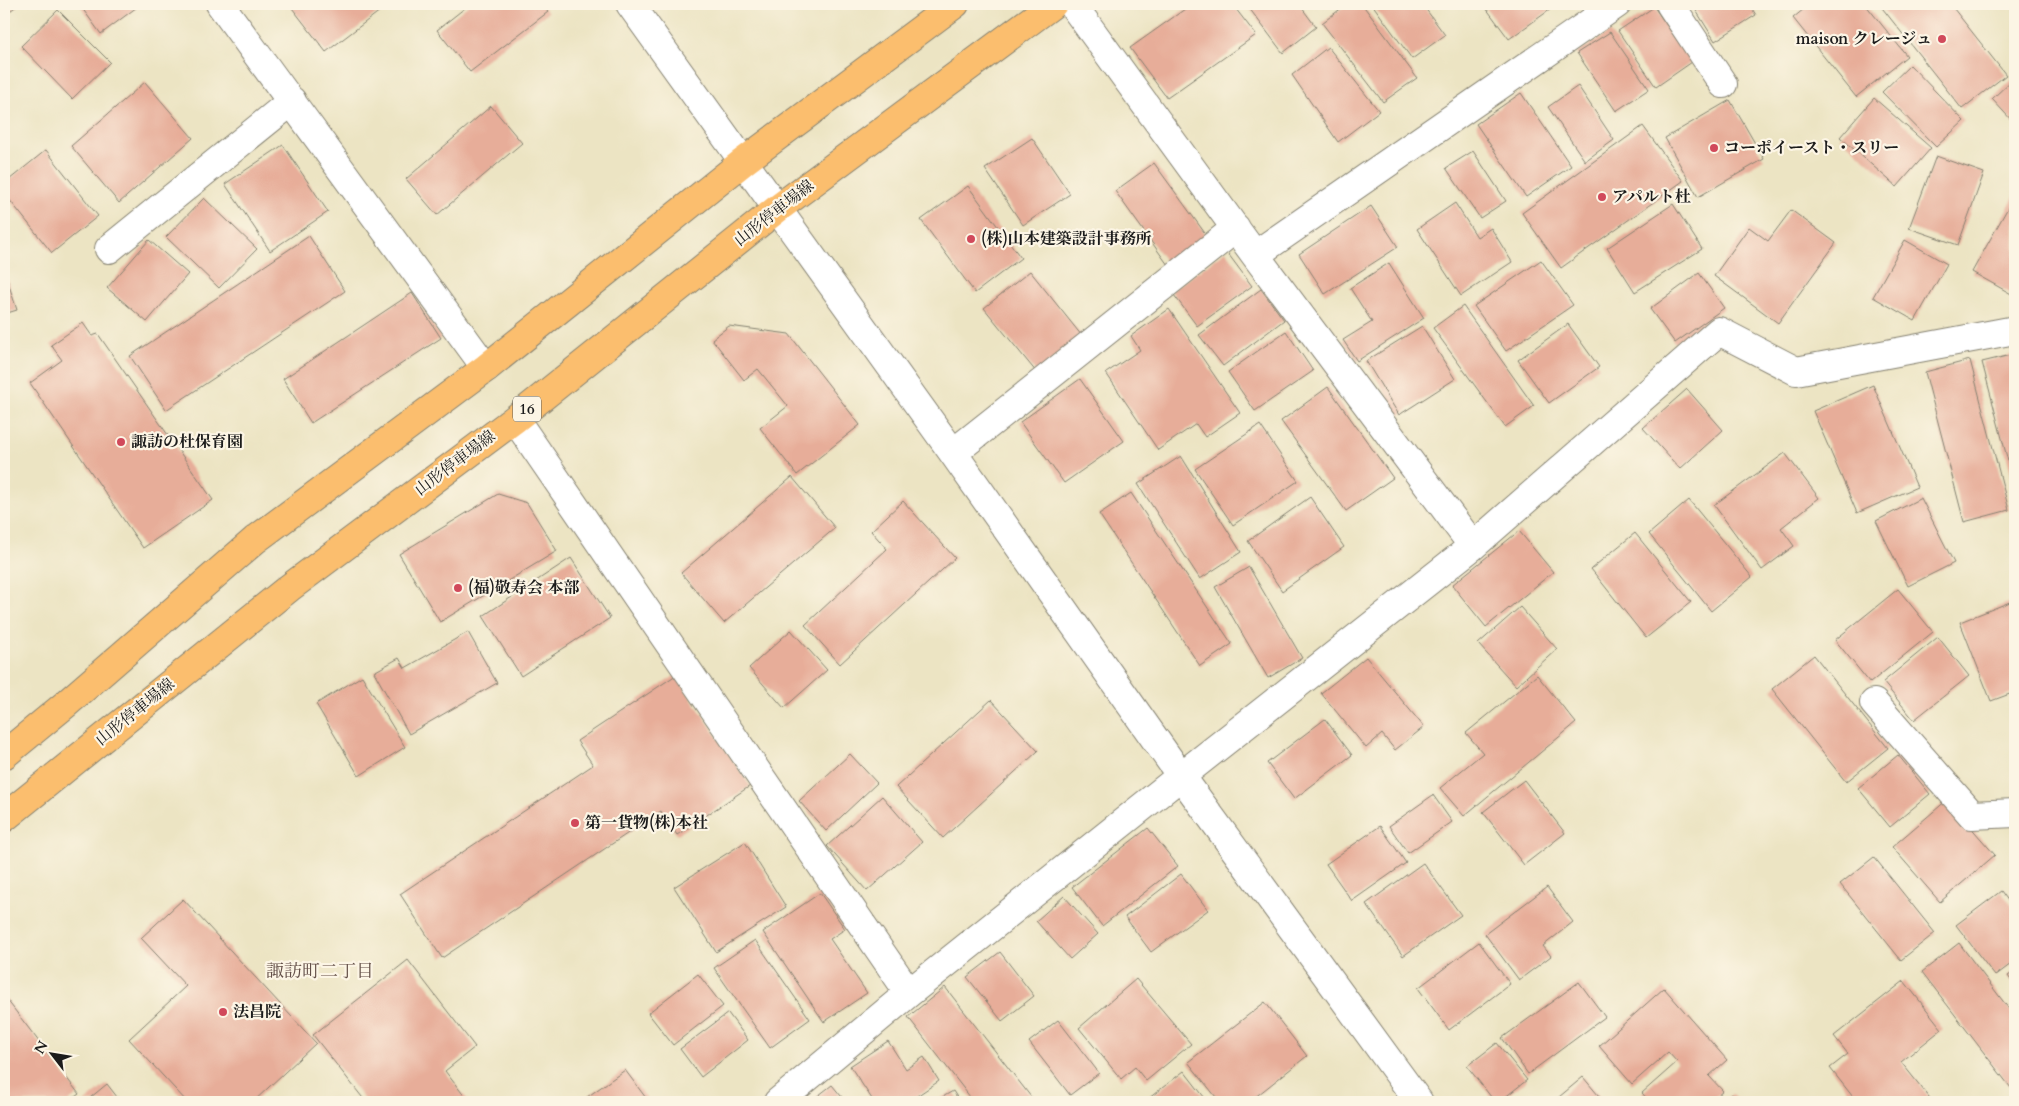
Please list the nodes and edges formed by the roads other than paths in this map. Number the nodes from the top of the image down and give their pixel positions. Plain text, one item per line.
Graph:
1 (220, 4) edge
2 (630, 4) edge
3 (955, 4) edge
4 (1053, 4) edge
5 (1072, 4) edge
6 (1617, 4) edge
7 (1670, 4) edge
8 (1723, 84) dead end
9 (292, 102) junction
10 (743, 162) junction
11 (777, 209) junction
12 (1236, 228) junction
13 (109, 249) dead end
14 (1255, 255) junction
15 (2015, 330) edge
16 (486, 368) junction
17 (515, 419) junction
18 (953, 453) junction
19 (1472, 546) junction
20 (1874, 703) dead end
21 (4, 755) edge
22 (1181, 776) junction
23 (2015, 814) edge
24 (4, 818) edge
25 (909, 993) junction
26 (778, 1102) edge
27 (1419, 1102) edge

1 - 9 street
2 - 10 street
3 - 10 main road
4 - 11 main road, 山形停車場線 / 16
5 - 12 street
6 - 14 street
7 - 8 street
9 - 13 street
9 - 16 street
10 - 11 street
10 - 16 main road
11 - 17 main road, 山形停車場線 / 16
11 - 18 street
12 - 14 street
12 - 18 street
14 - 19 street
15 - 19 street
16 - 21 main road
17 - 24 main road, 山形停車場線 / 16
17 - 25 street
18 - 22 street
19 - 22 street
20 - 23 street
22 - 25 street
22 - 27 street
25 - 26 street

